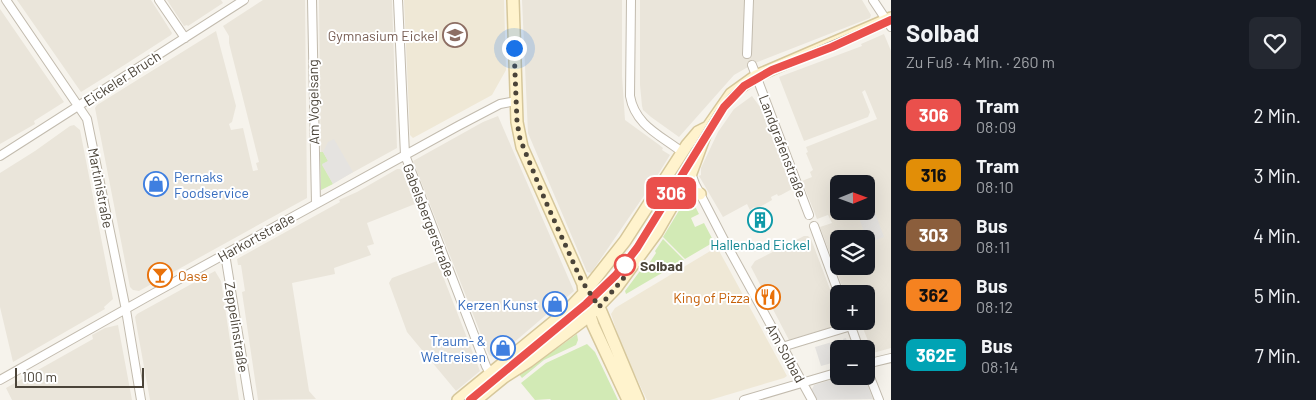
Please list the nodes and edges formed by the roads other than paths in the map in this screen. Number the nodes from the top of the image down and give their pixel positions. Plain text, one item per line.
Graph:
1 (6, 0) edge
2 (159, 0) edge
3 (244, 0) edge
4 (312, 0) edge
5 (398, 0) edge
6 (513, 0) edge
7 (631, 0) edge
8 (749, 0) edge
9 (873, 0) edge
10 (890, 22) edge
11 (185, 38) junction
12 (747, 54) dead end
13 (752, 65) dead end
14 (756, 76) junction
15 (516, 101) junction
16 (79, 106) junction
17 (708, 127) junction
18 (682, 152) junction
19 (405, 155) junction
20 (0, 156) edge
21 (691, 173) junction
22 (700, 194) junction
23 (679, 195) junction
24 (316, 204) junction
25 (809, 215) dead end
26 (814, 226) dead end
27 (225, 254) junction
28 (836, 285) edge
29 (585, 289) junction
30 (599, 307) junction
31 (126, 310) junction
32 (589, 316) junction
33 (832, 330) edge
34 (782, 347) junction
35 (891, 358) edge
36 (875, 363) edge
37 (490, 373) junction
38 (830, 375) edge
39 (0, 380) edge
40 (803, 383) junction
41 (873, 385) edge
42 (141, 400) edge
43 (249, 400) edge
44 (458, 400) edge
45 (476, 400) edge
46 (628, 400) edge
47 (638, 400) edge
48 (744, 400) edge
49 (812, 400) edge
50 (879, 400) edge

1 - 16 street, Martinistraße
2 - 11 street
3 - 11 street, Eickeler Bruch
4 - 24 street, Am Vogelsang
5 - 19 street, Gabelsbergerstraße
6 - 15 street
7 - 18 street
8 - 12 street
9 - 10 street
10 - 14 street
11 - 16 street, Eickeler Bruch
13 - 14 street, Landgrafenstraße
14 - 17 street
14 - 25 street, Landgrafenstraße
15 - 19 street, Harkortstraße
15 - 29 street
16 - 20 street, Eickeler Bruch
16 - 31 street, Martinistraße
17 - 18 street
17 - 21 street
18 - 29 street
19 - 24 street, Harkortstraße
19 - 37 street, Gabelsbergerstraße
21 - 22 street, Am Solbad
21 - 23 street
22 - 23 street
22 - 34 street, Am Solbad
23 - 30 street
24 - 27 street, Harkortstraße
26 - 28 street
27 - 31 street, Harkortstraße
27 - 43 street, Zeppelinstraße
29 - 30 street
29 - 32 street
29 - 37 street
30 - 32 street
30 - 47 street
31 - 39 street, Harkortstraße
31 - 42 street, Martinistraße
32 - 45 street
32 - 46 street
33 - 34 street
34 - 40 street, Am Solbad
35 - 36 street
37 - 44 street
38 - 40 street
40 - 48 street
40 - 49 street, Am Solbad
41 - 50 street

